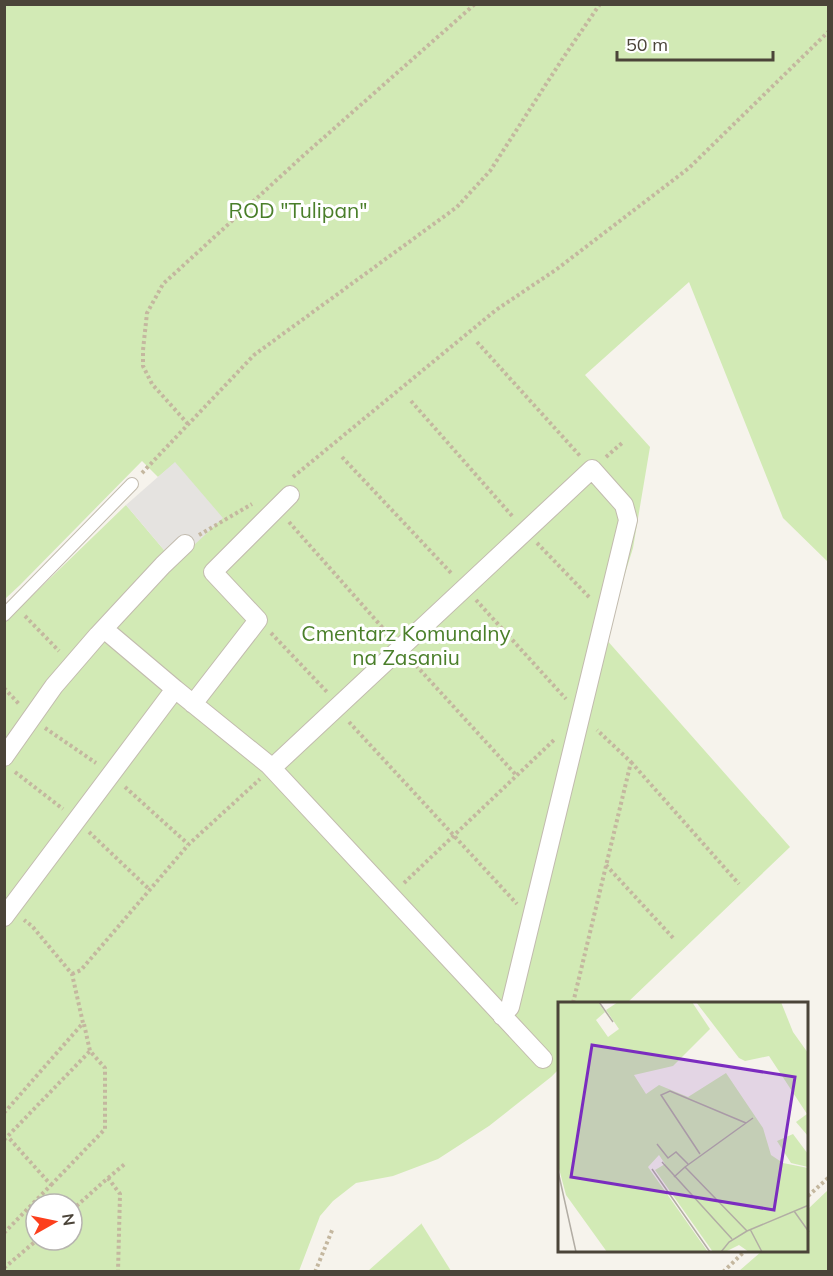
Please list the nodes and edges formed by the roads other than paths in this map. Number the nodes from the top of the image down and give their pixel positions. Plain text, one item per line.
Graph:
1 (132, 484) road end
2 (290, 488) road end
3 (185, 544) road end
4 (4, 615) edge
5 (104, 629) junction
6 (175, 689) junction
7 (193, 704) junction
8 (9, 764) edge
9 (272, 768) junction
10 (8, 912) edge
11 (502, 1016) junction
12 (543, 1059) dead end

1 - 4 lane
2 - 7 street
3 - 5 street
5 - 6 street
5 - 8 street
6 - 7 street
6 - 10 street
7 - 9 street
9 - 11 street
9 - 11 street
11 - 12 street

